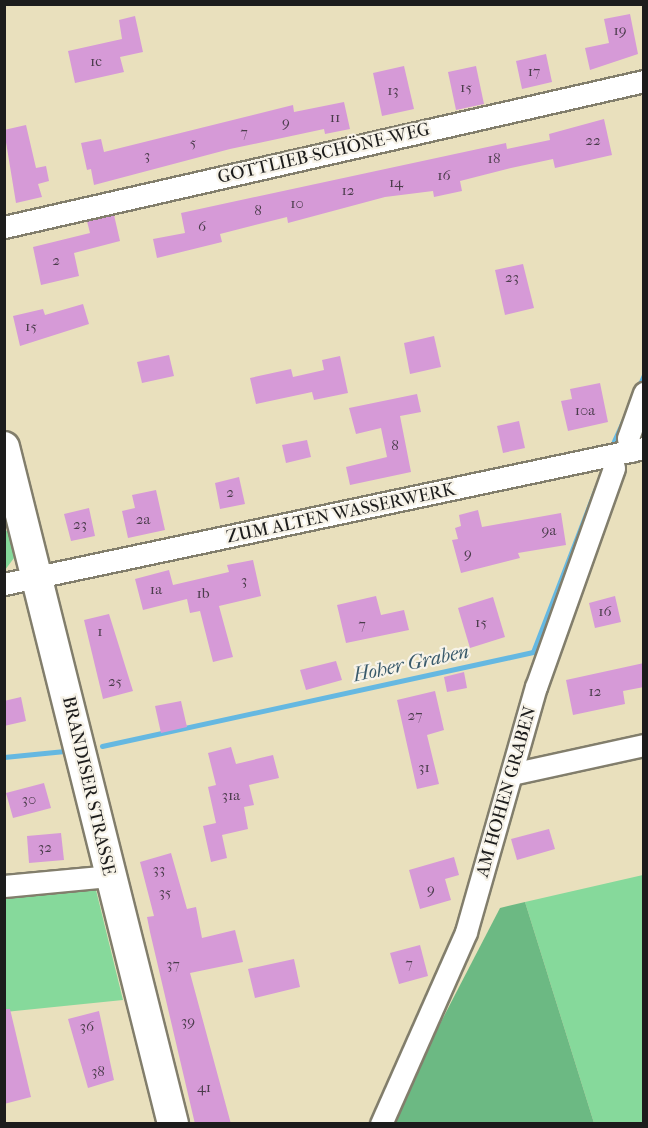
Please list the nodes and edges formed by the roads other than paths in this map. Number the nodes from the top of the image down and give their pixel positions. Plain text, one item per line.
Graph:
1 (644, 81) edge
2 (4, 227) edge
3 (644, 393) edge
4 (4, 447) edge
5 (629, 451) edge
6 (38, 580) junction
7 (4, 584) edge
8 (644, 745) edge
9 (516, 773) junction
10 (109, 876) junction
11 (4, 886) edge
12 (173, 1124) edge
13 (381, 1124) edge

1 - 2 street, GOTTLIEB-SCHÖNE-WEG
3 - 5 street, AM HOHEN GRABEN
4 - 6 street, BRANDISER STRASSE
5 - 6 street, ZUM ALTEN WASSERWERK
5 - 9 street, AM HOHEN GRABEN
6 - 7 street, ZUM ALTEN WASSERWERK
6 - 10 street, BRANDISER STRASSE
8 - 9 street
9 - 13 street, AM HOHEN GRABEN
10 - 11 street
10 - 12 street, BRANDISER STRASSE

